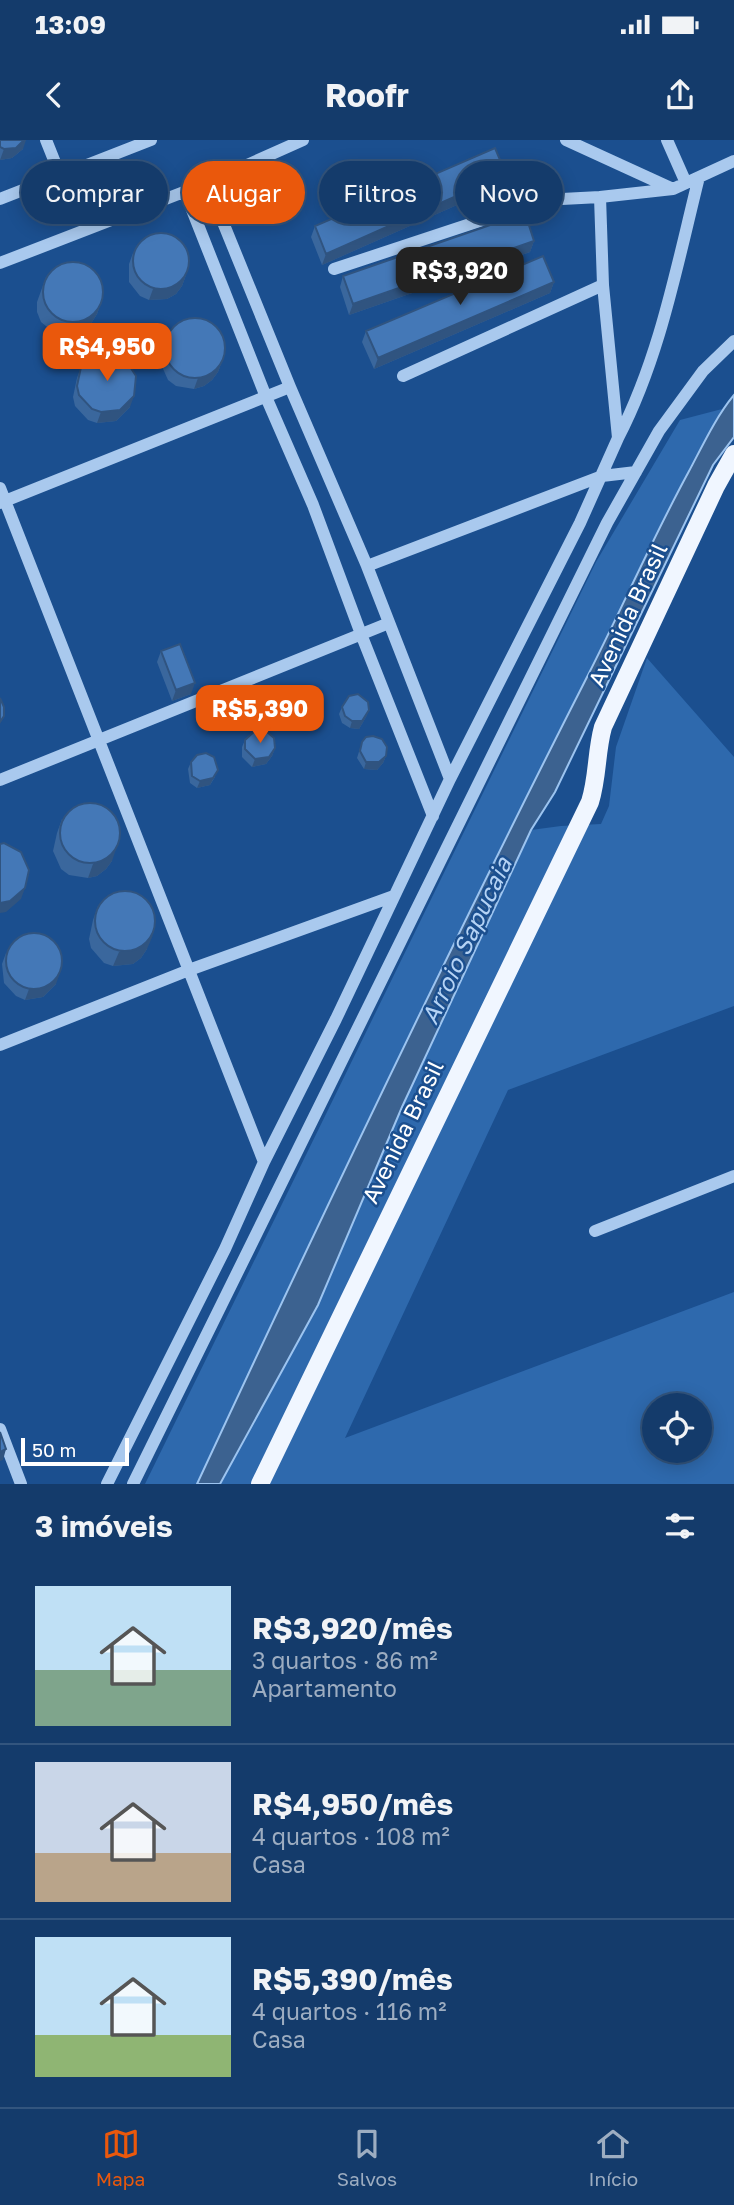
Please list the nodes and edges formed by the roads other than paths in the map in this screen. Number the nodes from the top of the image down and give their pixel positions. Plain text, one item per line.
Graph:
1 (46, 140) edge
2 (107, 140) edge
3 (151, 140) edge
4 (303, 140) edge
5 (566, 140) edge
6 (667, 140) edge
7 (112, 153) junction
8 (54, 161) edge
9 (93, 161) edge
10 (256, 161) edge
11 (734, 161) edge
12 (699, 177) junction
13 (686, 183) junction
14 (673, 189) junction
15 (21, 191) edge
16 (182, 193) edge
17 (600, 197) junction
18 (0, 199) edge
19 (198, 224) edge
20 (224, 224) edge
21 (0, 263) edge
22 (241, 267) junction
23 (334, 270) dead end
24 (219, 276) junction
25 (603, 285) junction
26 (734, 341) edge
27 (403, 376) dead end
28 (290, 387) junction
29 (266, 397) junction
30 (618, 438) junction
31 (734, 454) edge
32 (636, 472) junction
33 (602, 476) junction
34 (0, 488) edge
35 (3, 502) edge
36 (367, 566) junction
37 (388, 623) junction
38 (361, 634) junction
39 (98, 741) junction
40 (450, 779) junction
41 (0, 780) edge
42 (433, 816) junction
43 (394, 896) junction
44 (189, 970) junction
45 (0, 1045) edge
46 (264, 1162) junction
47 (734, 1177) edge
48 (595, 1231) dead end
49 (0, 1429) edge
50 (14, 1478) edge
51 (21, 1484) edge
52 (107, 1484) edge
53 (133, 1484) edge
54 (260, 1484) edge

1 - 8 lane
2 - 7 lane
3 - 7 lane
4 - 10 lane
5 - 14 lane
6 - 13 lane
7 - 9 lane
11 - 12 lane
12 - 13 lane
12 - 30 lane
13 - 14 lane
14 - 17 lane
15 - 18 lane
16 - 21 lane
17 - 23 lane
17 - 25 lane
19 - 24 lane
20 - 22 lane
22 - 24 lane
22 - 28 lane
24 - 29 lane
25 - 27 lane
25 - 30 lane
26 - 32 lane
28 - 29 lane
28 - 36 lane
29 - 35 lane
29 - 38 lane
30 - 33 lane
31 - 54 main road, Avenida Brasil
32 - 33 lane
32 - 53 lane
33 - 36 lane
33 - 40 lane
34 - 35 lane
35 - 39 lane
36 - 37 lane
37 - 38 lane
37 - 40 lane
38 - 39 lane
38 - 42 lane
39 - 41 lane
39 - 44 lane
40 - 42 lane
42 - 43 lane
43 - 44 lane
43 - 46 lane
44 - 45 lane
44 - 46 lane
46 - 52 lane
47 - 48 lane
49 - 50 lane
50 - 51 lane

